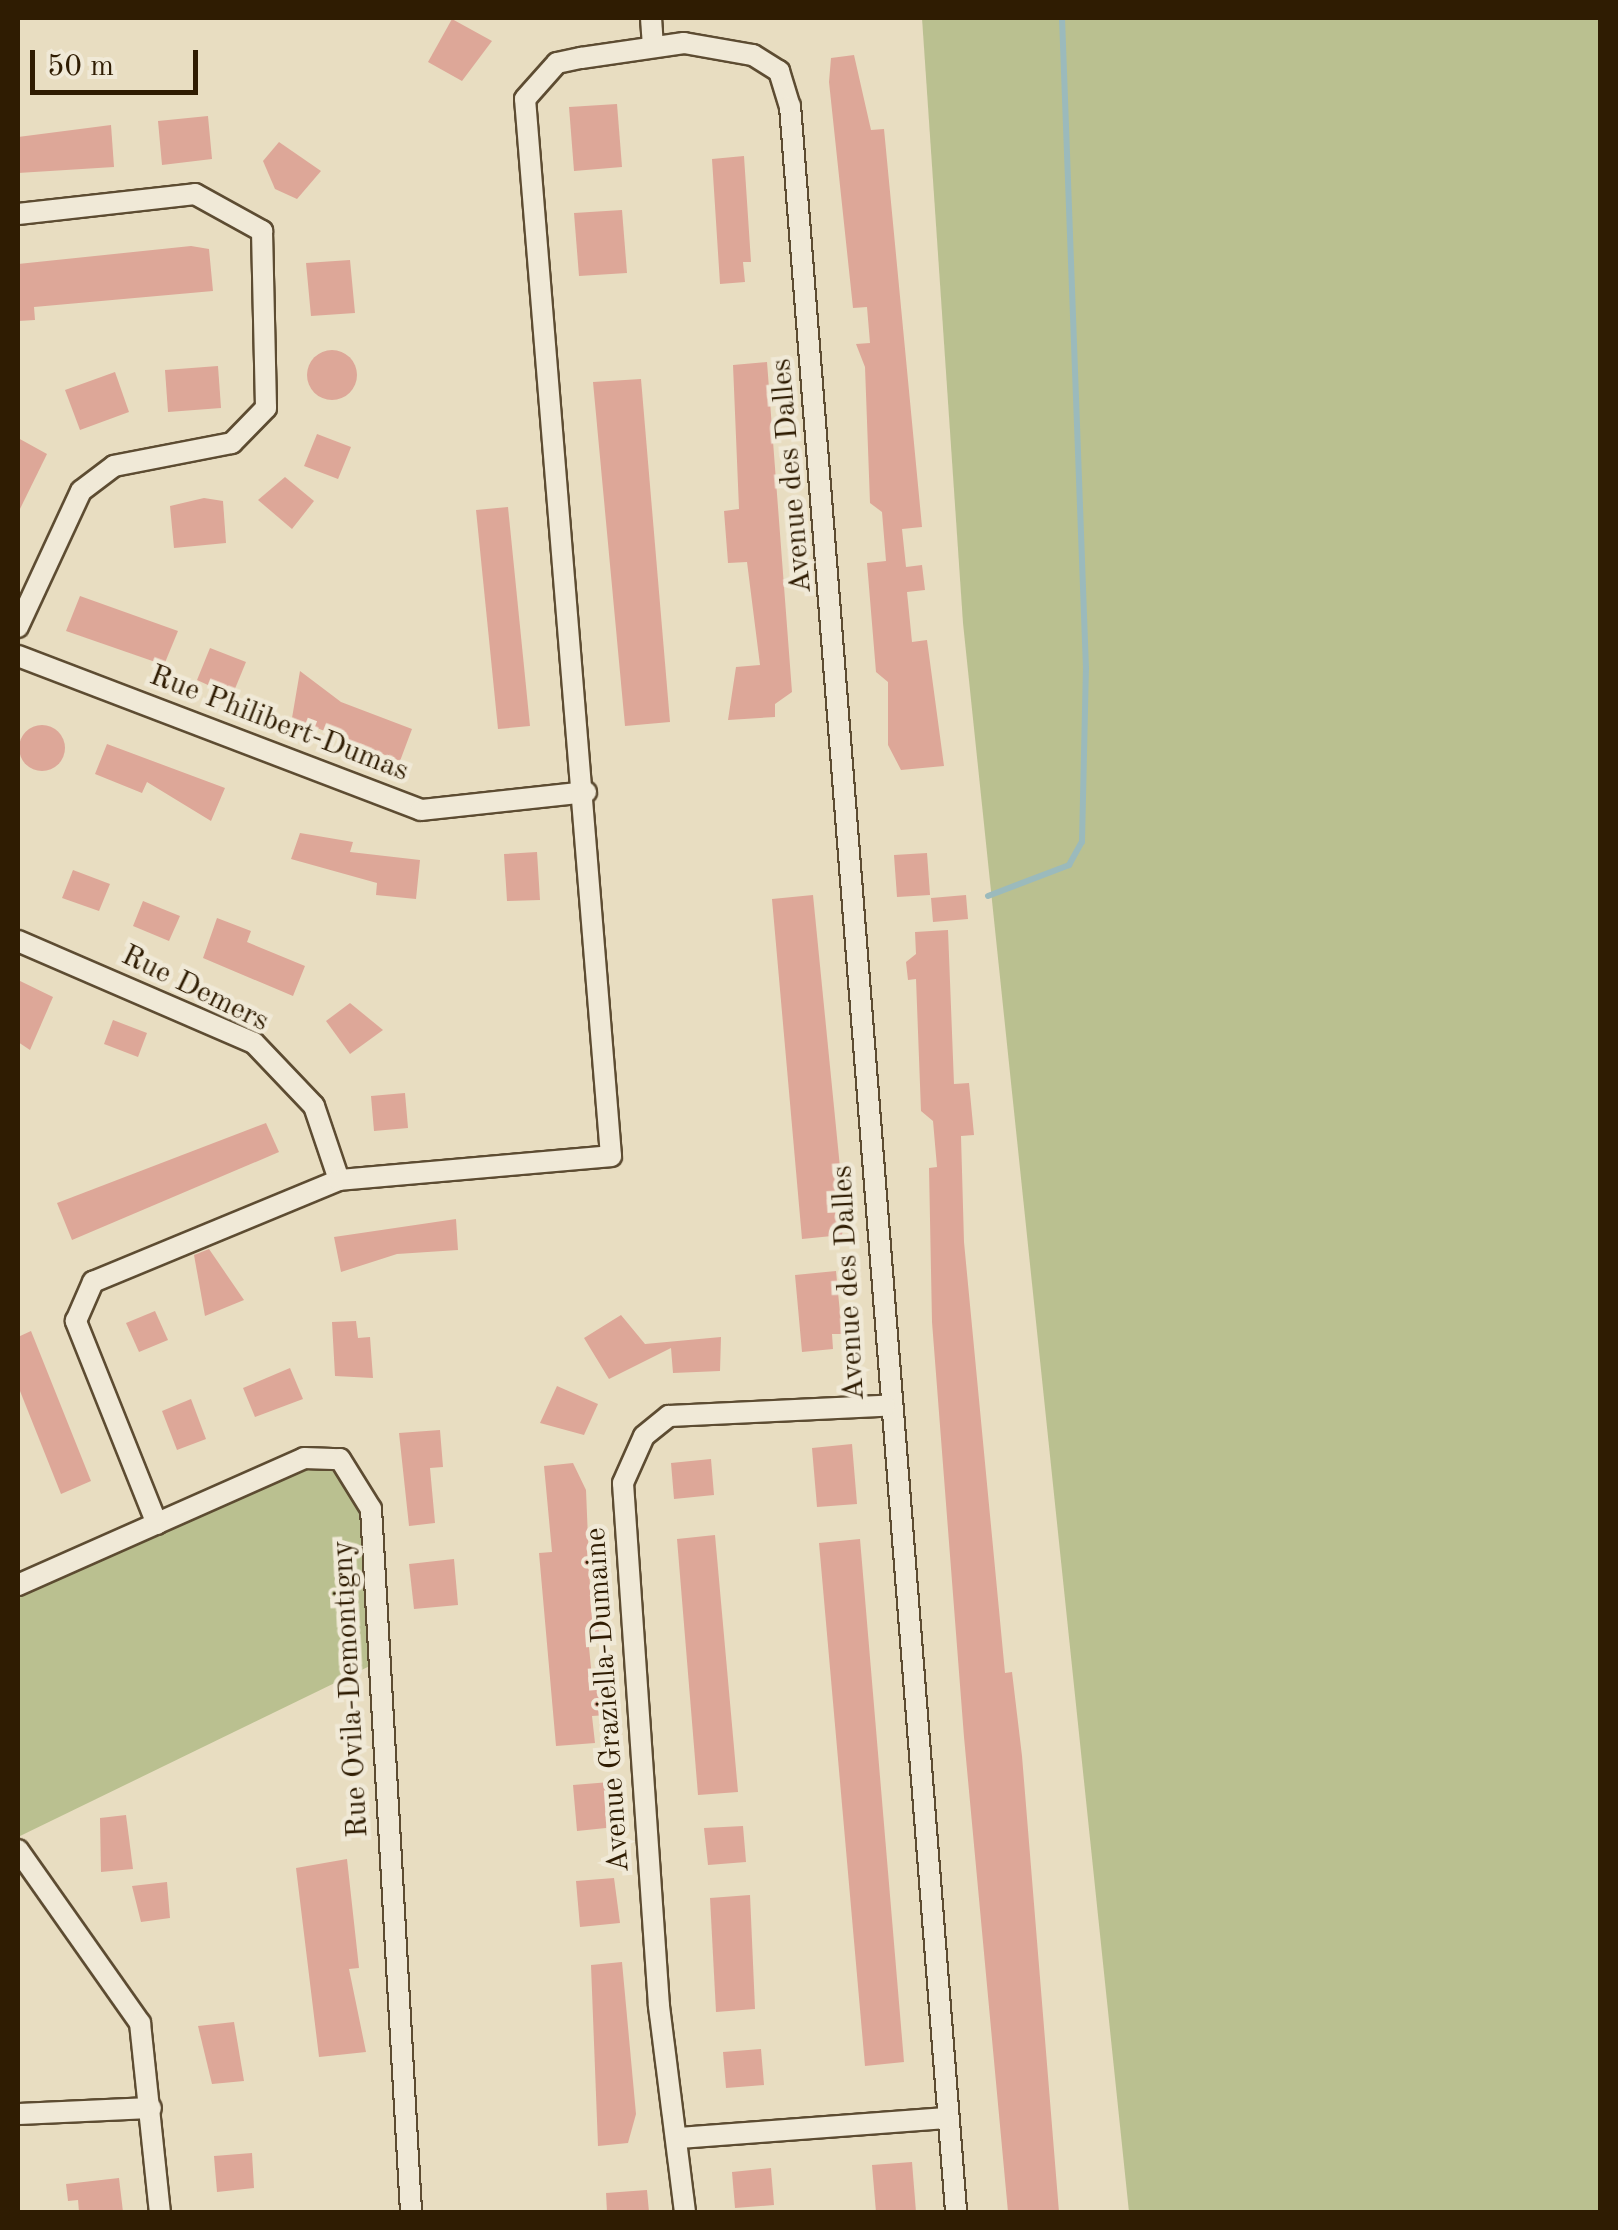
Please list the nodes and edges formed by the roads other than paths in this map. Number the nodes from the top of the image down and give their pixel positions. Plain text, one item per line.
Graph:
1 (651, 18) edge
2 (653, 44) junction
3 (18, 214) edge
4 (18, 627) edge
5 (18, 656) edge
6 (586, 792) junction
7 (18, 941) edge
8 (339, 1180) junction
9 (886, 1406) junction
10 (157, 1524) junction
11 (18, 1585) edge
12 (18, 1850) edge
13 (151, 2108) junction
14 (18, 2114) edge
15 (946, 2118) junction
16 (678, 2138) junction
17 (160, 2212) edge
18 (411, 2212) edge
19 (685, 2212) edge
20 (956, 2212) edge

1 - 2 street
2 - 6 street, Avenue des Dalles
2 - 9 street, Avenue des Dalles
3 - 4 street
5 - 6 street, Rue Philibert-Dumas
6 - 8 street, Avenue des Dalles
7 - 8 street, Rue Demers
8 - 10 street
9 - 15 street, Avenue des Dalles
9 - 16 street, Avenue Graziella-Dumaine
10 - 11 street, Rue Ovila-Demontigny
10 - 18 street, Rue Ovila-Demontigny
12 - 13 street
13 - 14 street
13 - 17 street
15 - 16 street
15 - 20 street, Avenue des Dalles
16 - 19 street, Avenue Graziella-Dumaine

